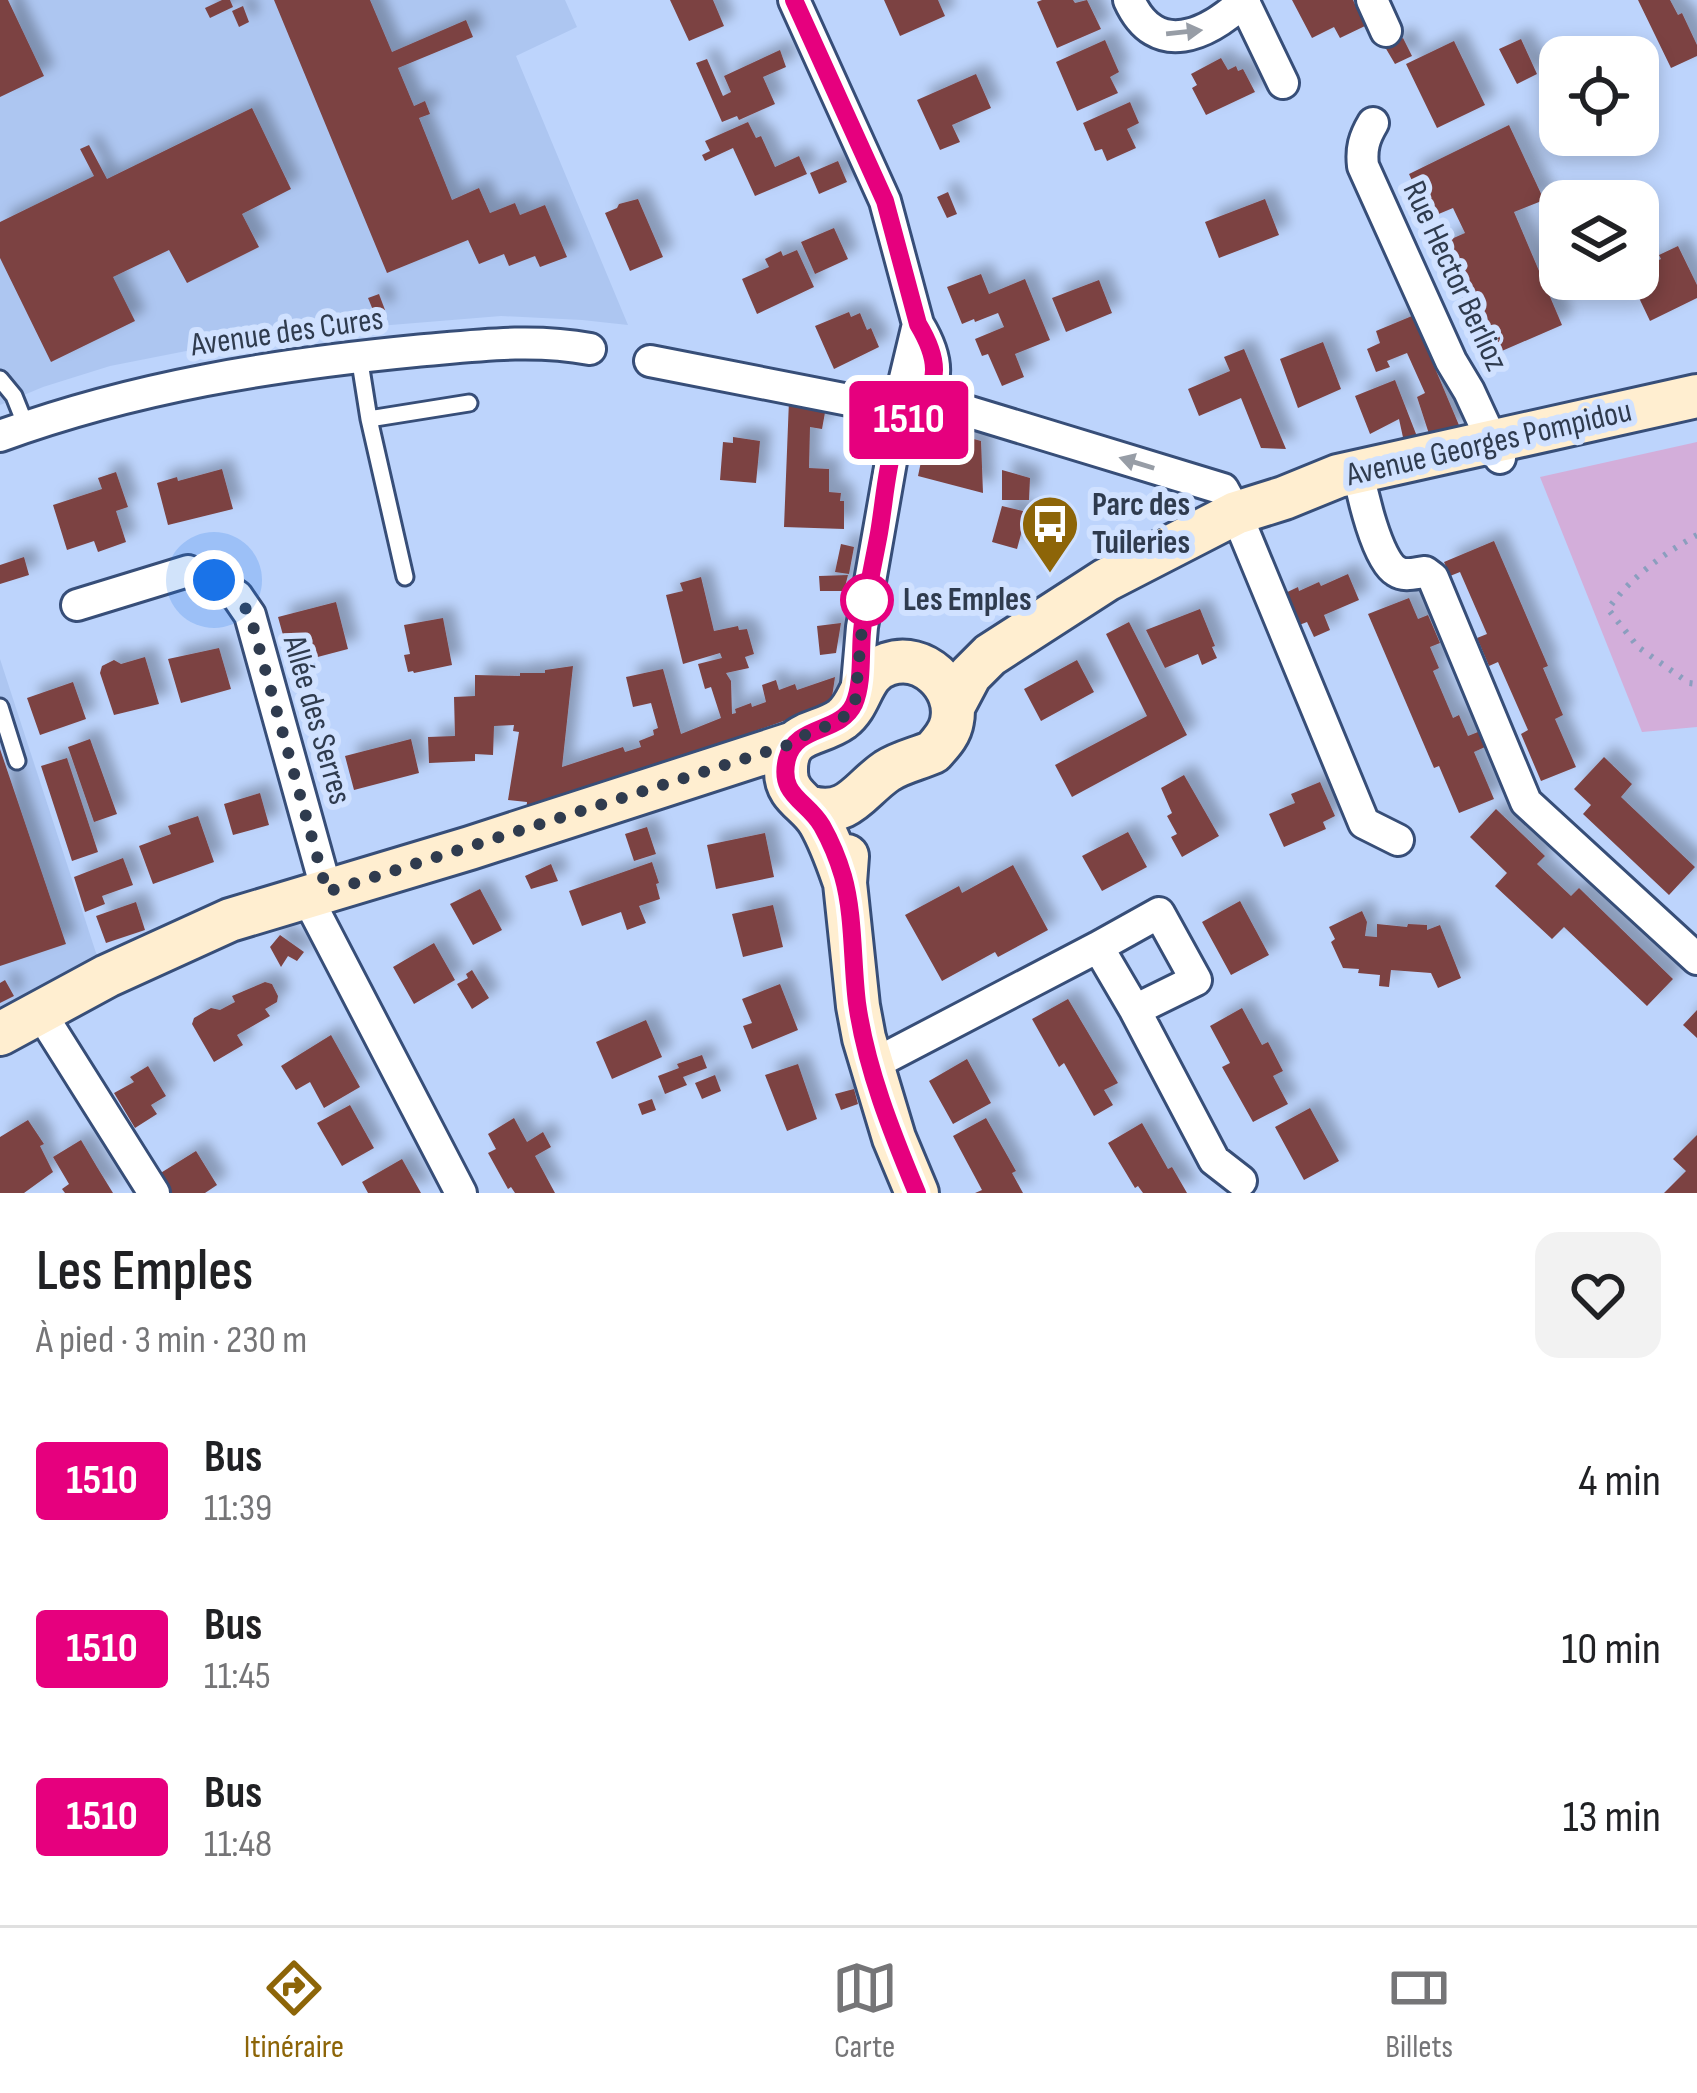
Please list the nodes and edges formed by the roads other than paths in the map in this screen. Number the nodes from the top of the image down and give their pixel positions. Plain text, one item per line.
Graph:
1 (794, 0) edge
2 (1129, 0) edge
3 (1372, 0) edge
4 (1244, 1) edge
5 (1386, 31) dead end
6 (1283, 82) dead end
7 (1373, 123) dead end
8 (590, 349) dead end
9 (359, 356) junction
10 (650, 361) dead end
11 (0, 379) edge
12 (1697, 396) edge
13 (469, 403) dead end
14 (909, 414) junction
15 (1697, 415) edge
16 (369, 418) junction
17 (13, 431) edge
18 (1497, 450) junction
19 (1360, 480) junction
20 (1237, 513) junction
21 (405, 577) dead end
22 (1106, 580) junction
23 (77, 605) dead end
24 (862, 628) junction
25 (908, 664) junction
26 (856, 700) junction
27 (0, 706) edge
28 (953, 706) junction
29 (794, 743) junction
30 (17, 761) dead end
31 (671, 784) junction
32 (858, 798) junction
33 (801, 801) junction
34 (1398, 840) dead end
35 (845, 883) junction
36 (317, 895) junction
37 (1098, 947) junction
38 (1697, 959) edge
39 (1135, 1010) junction
40 (40, 1012) junction
41 (0, 1034) edge
42 (872, 1065) junction
43 (1241, 1181) dead end
44 (154, 1193) edge
45 (461, 1193) edge
46 (917, 1193) edge

1 - 14 street
2 -> 4 street
3 - 5 street
4 - 6 street
7 - 18 street, Rue Hector Berlioz
8 - 9 street, Avenue des Cures
9 - 16 lane
9 - 17 street, Avenue des Cures
10 - 14 street
11 - 17 lane
12 - 18 main road, Avenue Georges Pompidou
13 - 16 lane
20 -> 14 street
14 - 24 street
15 - 18 main road, Avenue Georges Pompidou
16 - 21 lane
18 - 19 main road, Avenue Georges Pompidou
19 - 20 main road, Avenue Georges Pompidou
19 - 38 street
20 - 22 main road, Avenue Georges Pompidou
20 - 34 street
22 - 25 main road, Avenue Georges Pompidou
22 - 28 main road, Avenue Georges Pompidou
23 - 36 street, Allée des Serres
24 - 25 street
24 - 26 street
25 - 26 main road, Avenue Georges Pompidou
25 - 28 main road
26 - 29 main road, Avenue Georges Pompidou
27 - 30 lane
28 - 32 main road, Avenue Georges Pompidou
29 - 31 main road, Avenue Georges Pompidou
29 - 33 main road
31 - 33 main road
31 - 36 main road, Avenue Georges Pompidou
32 - 33 main road
32 - 35 main road
33 - 35 main road
35 - 42 main road
36 - 40 main road, Avenue Georges Pompidou
36 - 45 street, Allée des Serres
37 - 39 street
37 - 39 street
37 - 42 street
39 - 43 street
40 - 41 main road, Avenue Georges Pompidou
40 - 44 street
42 - 46 main road

